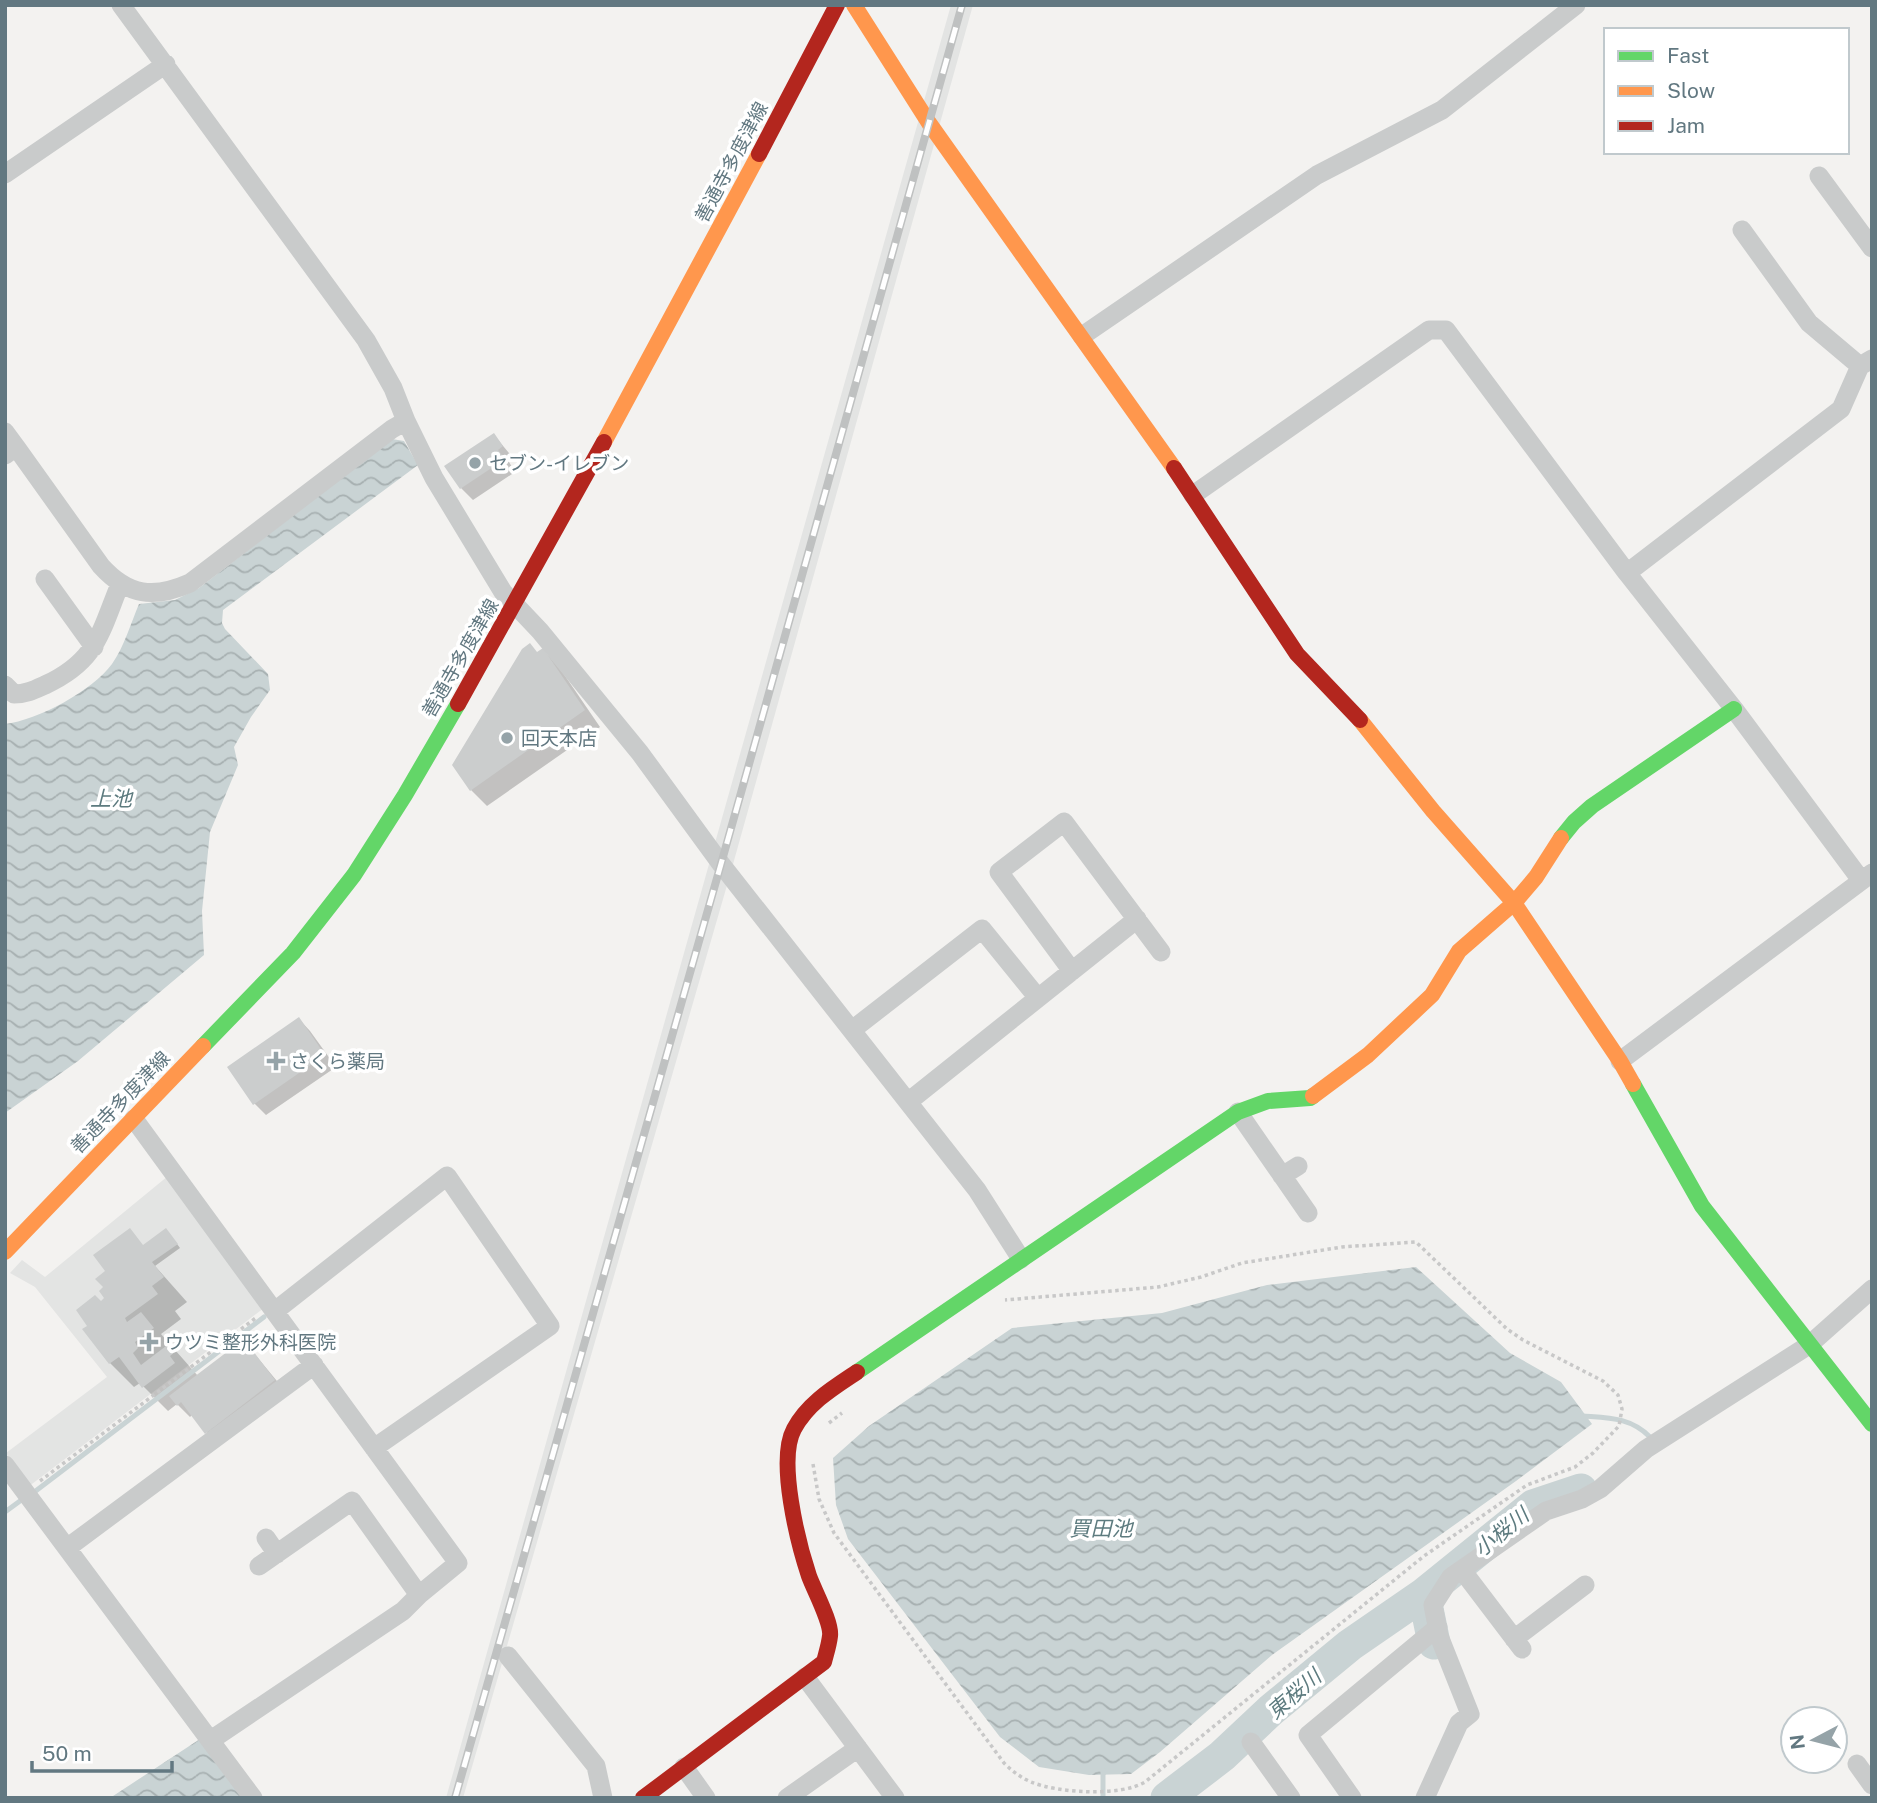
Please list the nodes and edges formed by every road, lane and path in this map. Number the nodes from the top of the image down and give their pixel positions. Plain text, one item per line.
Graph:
1 (121, 5) edge
2 (837, 5) edge
3 (854, 5) edge
4 (1576, 5) edge
5 (166, 64) junction
6 (5, 174) edge
7 (1819, 176) dead end
8 (1742, 230) dead end
9 (1872, 248) edge
10 (1082, 336) junction
11 (1866, 363) edge
12 (406, 421) junction
13 (9, 445) edge
14 (1193, 495) junction
15 (1627, 573) junction
16 (45, 579) dead end
17 (120, 584) junction
18 (516, 606) junction
19 (94, 647) junction
20 (5, 685) edge
21 (1734, 709) junction
22 (1867, 877) edge
23 (1514, 903) junction
24 (1136, 919) junction
25 (1161, 951) dead end
26 (1072, 971) junction
27 (1038, 998) junction
28 (852, 1031) junction
29 (1620, 1060) junction
30 (908, 1102) junction
31 (1238, 1112) junction
32 (134, 1119) junction
33 (1308, 1213) dead end
34 (5, 1252) edge
35 (1021, 1259) junction
36 (1872, 1289) edge
37 (996, 1306) dead end
38 (273, 1308) junction
39 (1809, 1345) junction
40 (314, 1365) junction
41 (852, 1405) dead end
42 (1872, 1424) edge
43 (821, 1429) dead end
44 (374, 1448) junction
45 (813, 1459) dead end
46 (5, 1465) edge
47 (24, 1493) junction
48 (66, 1548) junction
49 (259, 1566) dead end
50 (1462, 1570) junction
51 (1584, 1585) dead end
52 (419, 1595) junction
53 (1433, 1631) junction
54 (508, 1656) dead end
55 (805, 1676) junction
56 (211, 1740) junction
57 (1251, 1742) dead end
58 (858, 1748) junction
59 (1857, 1764) dead end
60 (684, 1767) junction
61 (1872, 1785) edge
62 (253, 1798) edge
63 (603, 1798) edge
64 (643, 1798) edge
65 (706, 1798) edge
66 (787, 1798) edge
67 (895, 1798) edge
68 (1291, 1798) edge
69 (1352, 1798) edge
70 (1425, 1798) edge

1 - 5 street
2 - 18 street, 善通寺多度津線
3 - 10 street
4 - 10 street
5 - 6 street
5 - 12 street
7 - 9 street
8 - 11 street
10 - 14 street
11 - 15 street
12 - 17 street
12 - 18 street
13 - 17 street
14 - 15 street
14 - 23 street
15 - 21 street
16 - 19 street
17 - 19 street
18 - 28 street
18 - 32 street, 善通寺多度津線
19 - 20 street
21 - 22 street
21 - 23 street
22 - 29 street
23 - 29 street
23 - 31 street
24 - 25 street
24 - 26 street
24 - 26 street
26 - 27 street
27 - 28 street
27 - 30 street
28 - 30 street
29 - 39 street
30 - 35 street
31 - 33 street
31 - 35 street
32 - 34 street, 善通寺多度津線
32 - 38 street
35 - 55 street
36 - 39 street
37 - 45 path
38 - 40 street
38 - 44 street
38 - 47 path
39 - 42 street
39 - 50 street
40 - 44 street
40 - 48 street
41 - 43 path
44 - 52 street
46 - 47 street
47 - 48 street
48 - 56 street
49 - 52 street
50 - 51 street
50 - 53 street
52 - 56 street
53 - 69 street
53 - 70 street
54 - 63 street
55 - 58 street
55 - 60 street
56 - 62 street
57 - 68 street
58 - 66 street
58 - 67 street
59 - 61 street
60 - 64 street
60 - 65 street

